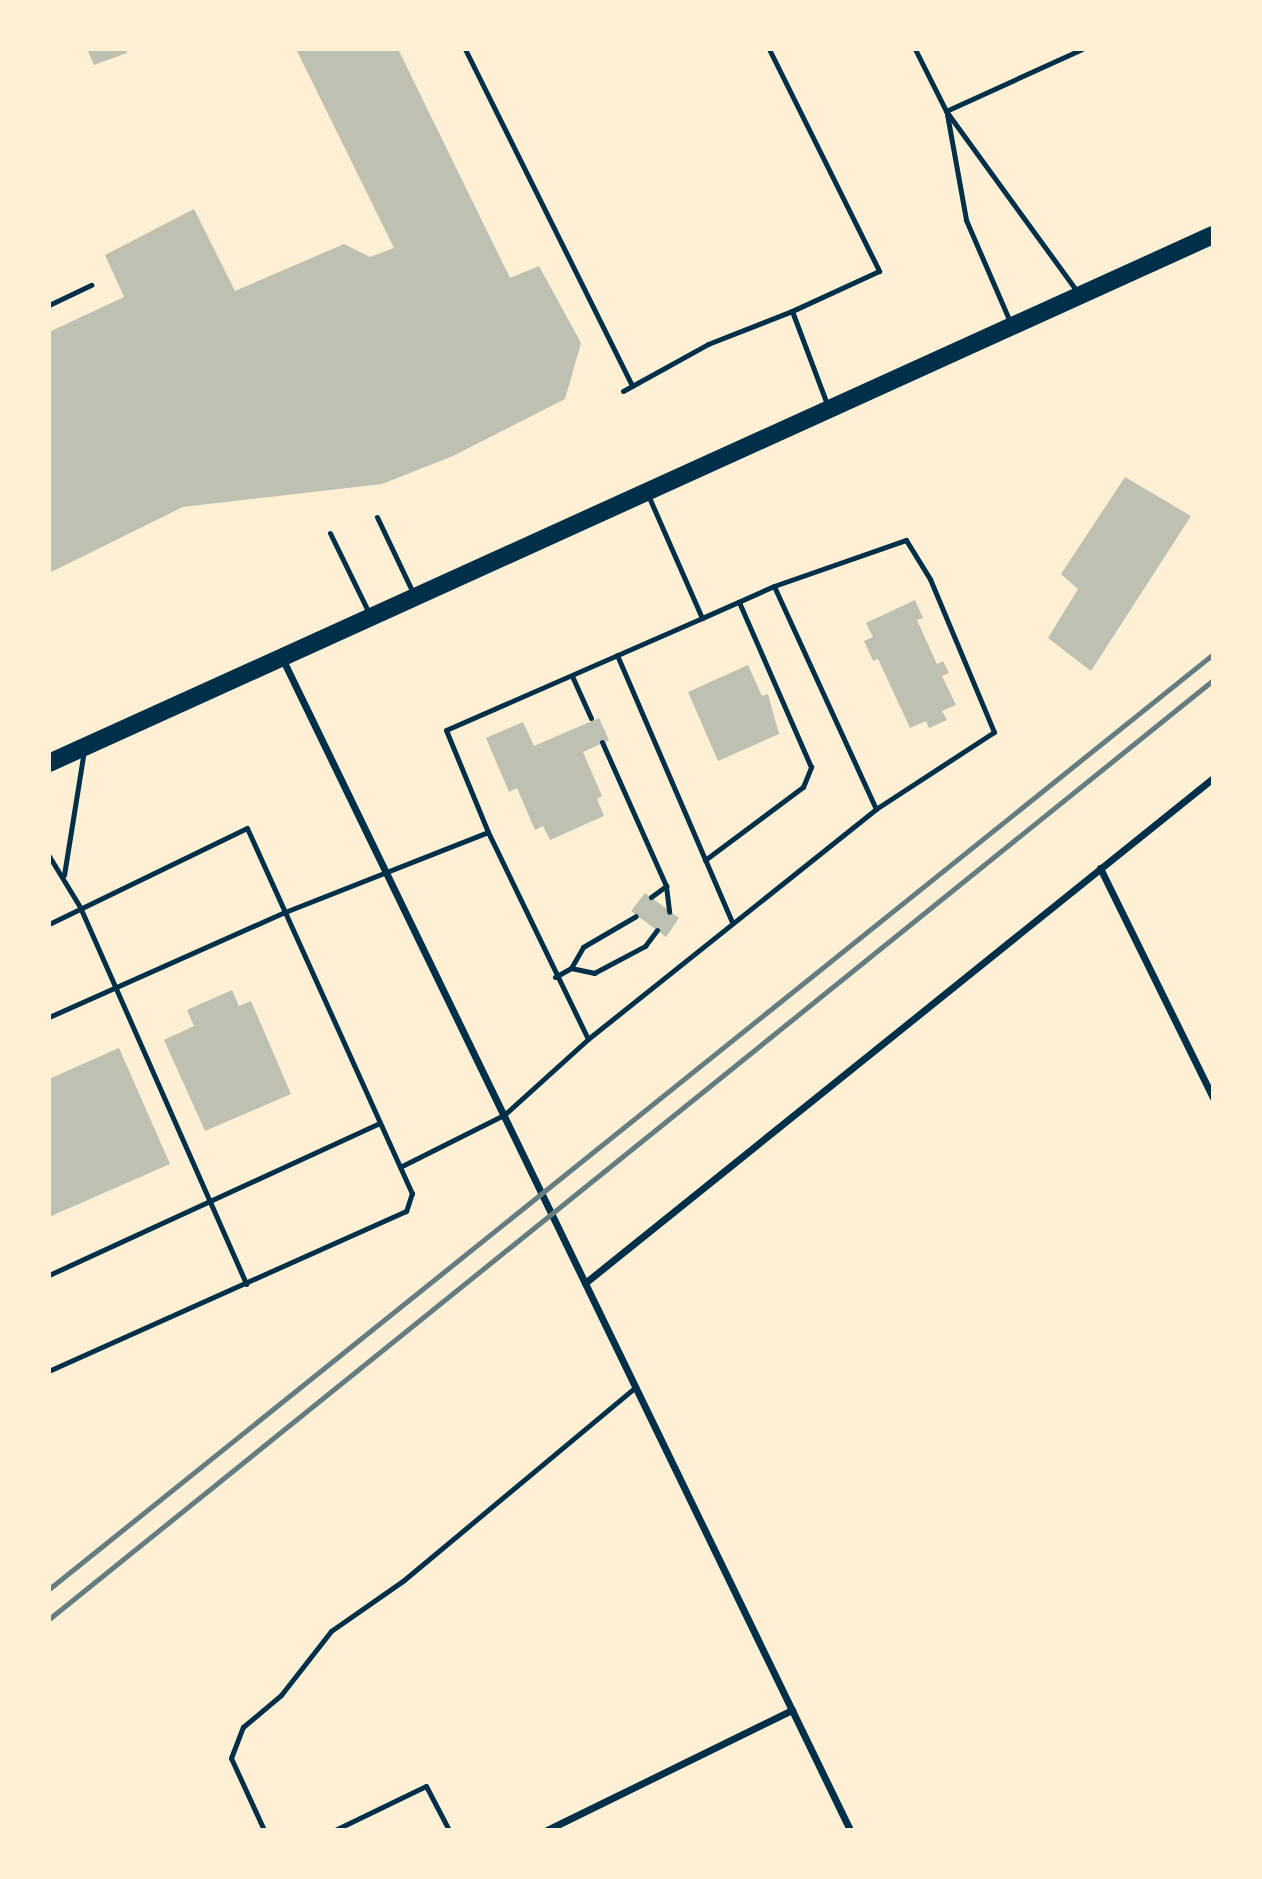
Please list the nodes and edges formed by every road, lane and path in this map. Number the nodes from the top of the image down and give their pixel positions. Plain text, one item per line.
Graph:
1 (465, 49) edge
2 (769, 49) edge
3 (915, 49) edge
4 (1082, 49) edge
5 (946, 111) junction
6 (1213, 235) edge
7 (91, 285) dead end
8 (1080, 296) junction
9 (49, 305) edge
10 (792, 311) junction
11 (1013, 327) junction
12 (632, 386) junction
13 (623, 391) dead end
14 (830, 410) junction
15 (646, 492) junction
16 (377, 517) dead end
17 (330, 533) dead end
18 (774, 586) junction
19 (415, 597) junction
20 (739, 602) junction
21 (371, 617) junction
22 (702, 618) junction
23 (617, 655) junction
24 (282, 658) junction
25 (572, 676) junction
26 (591, 718) dead end
27 (602, 742) dead end
28 (85, 747) junction
29 (49, 763) edge
30 (1213, 778) edge
31 (876, 809) junction
32 (488, 832) junction
33 (49, 856) edge
34 (705, 860) junction
35 (1100, 868) junction
36 (386, 870) junction
37 (65, 875) junction
38 (666, 886) junction
39 (651, 897) dead end
40 (80, 907) junction
41 (285, 912) junction
42 (669, 912) dead end
43 (636, 916) dead end
44 (732, 922) junction
45 (49, 924) edge
46 (657, 930) dead end
47 (571, 968) junction
48 (555, 977) junction
49 (116, 989) junction
50 (49, 1017) edge
51 (588, 1039) junction
52 (1213, 1098) edge
53 (504, 1115) junction
54 (380, 1123) junction
55 (400, 1167) junction
56 (209, 1201) junction
57 (49, 1275) edge
58 (585, 1283) junction
59 (246, 1284) junction
60 (49, 1371) edge
61 (636, 1387) junction
62 (792, 1710) junction
63 (264, 1830) edge
64 (335, 1830) edge
65 (449, 1830) edge
66 (547, 1830) edge
67 (850, 1830) edge

1 - 12 lane
2 - 10 lane
3 - 5 lane
4 - 5 lane
5 - 8 lane
5 - 11 lane
6 - 8 main road
7 - 9 lane
8 - 11 main road
10 - 12 lane
10 - 14 lane
11 - 14 main road
12 - 13 lane
14 - 15 main road
15 - 19 main road
15 - 22 lane
16 - 19 lane
17 - 21 lane
18 - 20 lane
18 - 31 lane
18 - 31 lane
19 - 21 main road
20 - 22 lane
20 - 34 lane
21 - 24 main road
22 - 23 lane
23 - 25 lane
23 - 34 lane
24 - 28 main road
24 - 36 street
25 - 26 lane
25 - 32 lane
27 - 38 lane
28 - 29 main road
28 - 37 lane
30 - 35 street
31 - 44 lane
32 - 36 lane
32 - 48 lane
33 - 37 lane
34 - 44 lane
35 - 52 street
35 - 58 street
36 - 41 lane
36 - 53 street
37 - 40 lane
38 - 39 lane
38 - 42 lane
40 - 41 lane
40 - 45 lane
40 - 49 lane
41 - 49 lane
41 - 54 lane
43 - 47 lane
44 - 51 lane
46 - 47 lane
47 - 48 lane
48 - 51 lane
49 - 50 lane
49 - 56 lane
51 - 53 lane
53 - 55 lane
53 - 58 street
54 - 55 lane
54 - 56 lane
55 - 59 lane
56 - 57 lane
56 - 59 lane
58 - 61 street
59 - 60 lane
61 - 62 street
61 - 63 lane
62 - 66 street
62 - 67 street
64 - 65 lane

